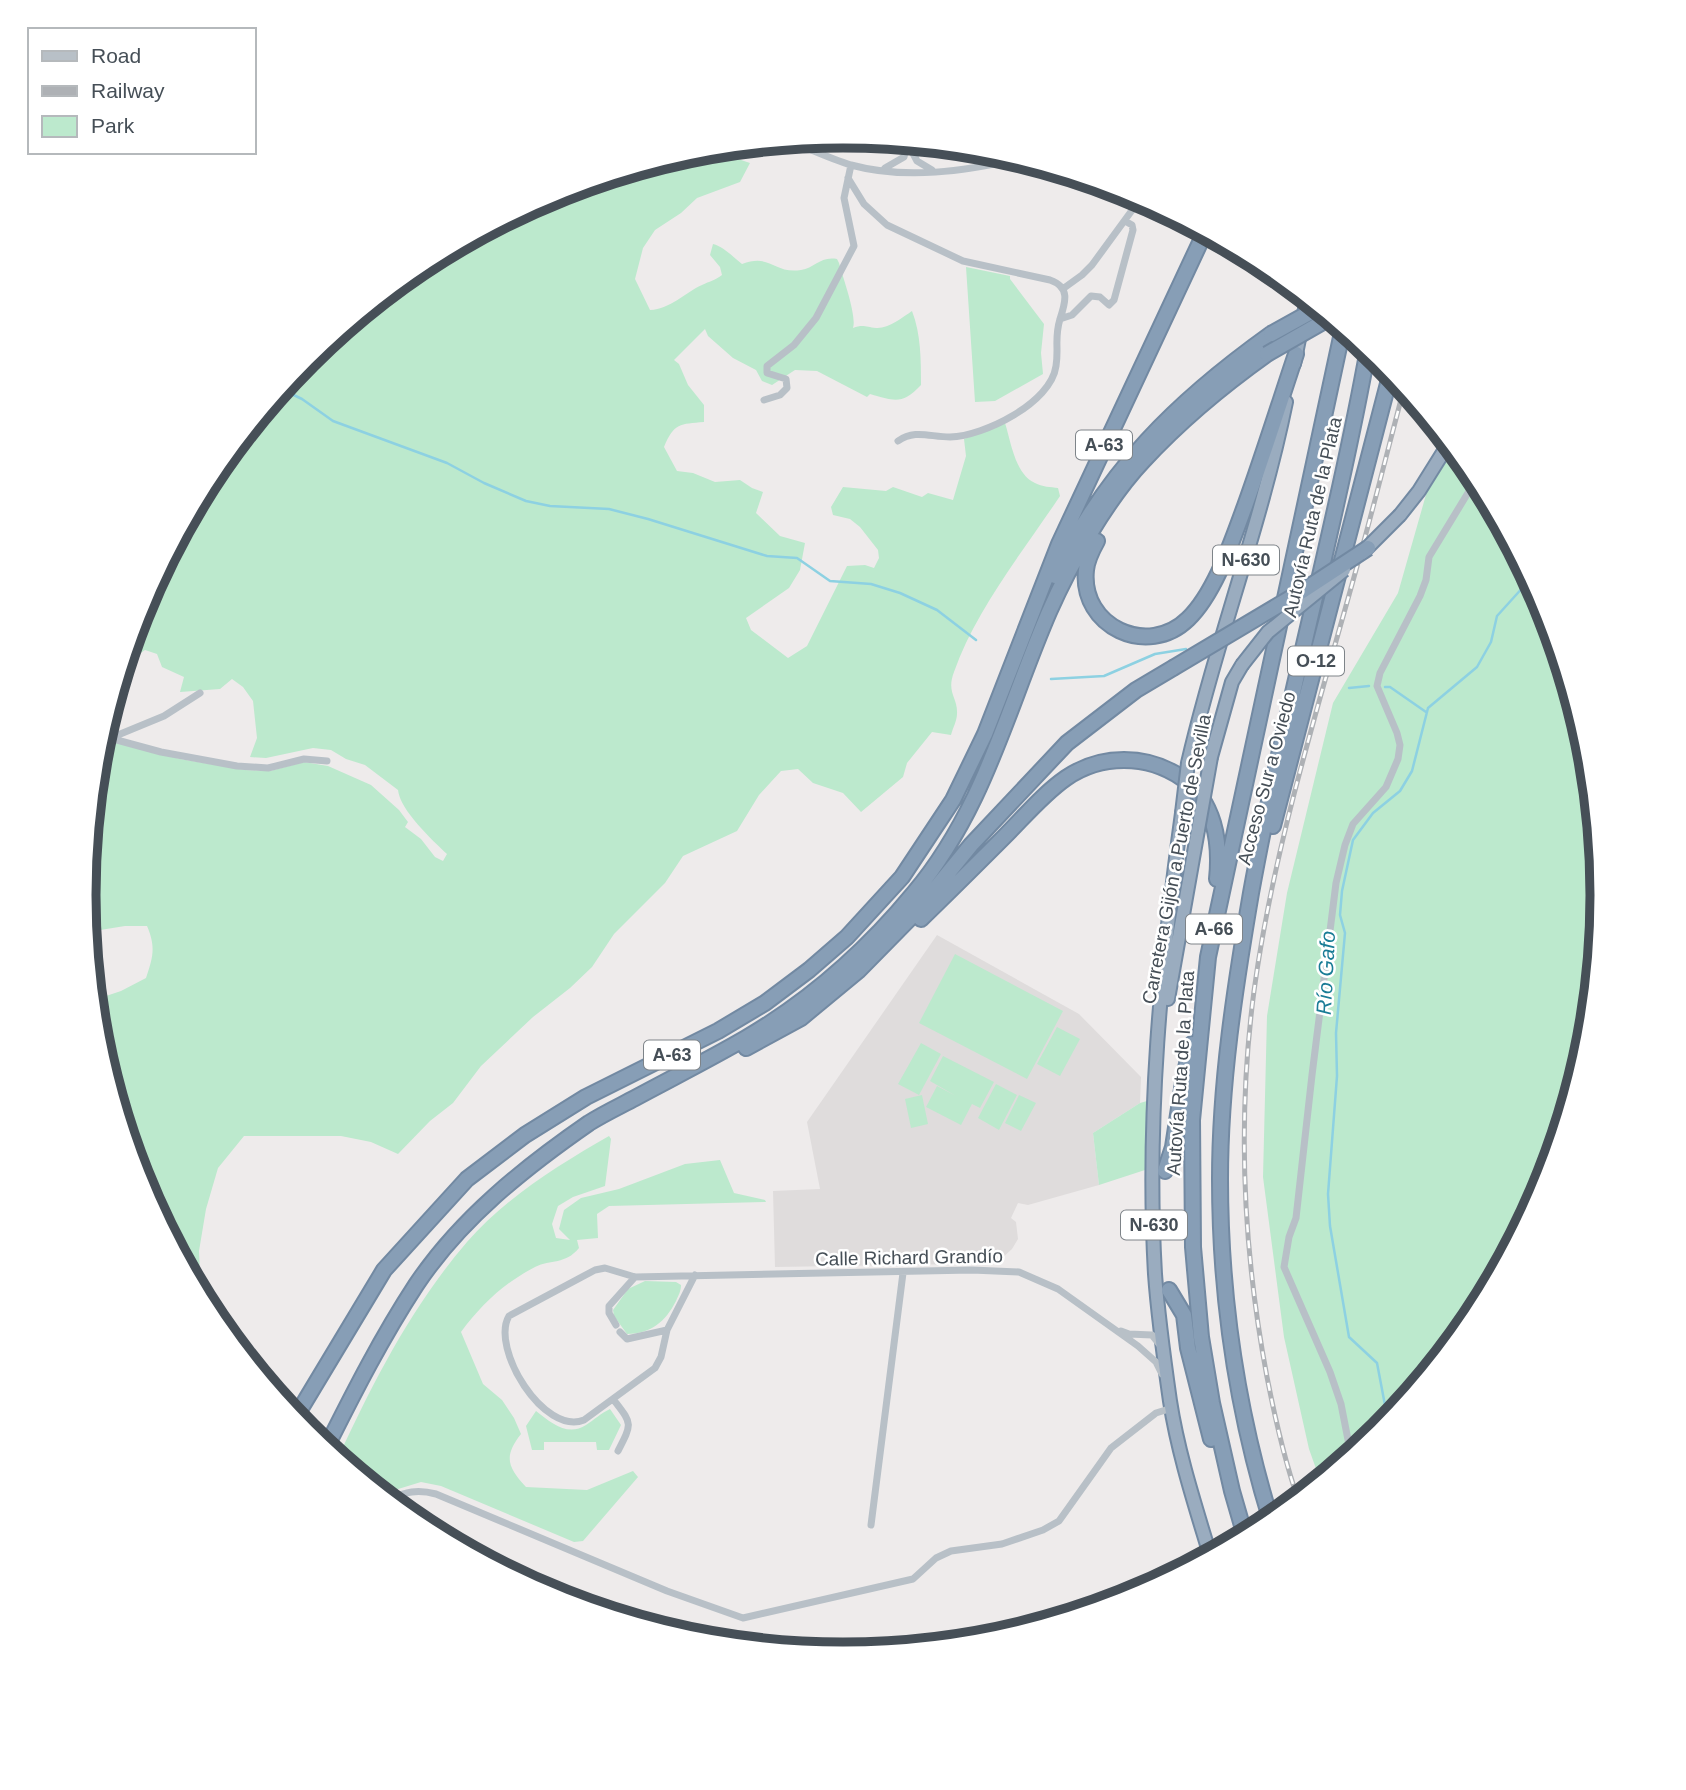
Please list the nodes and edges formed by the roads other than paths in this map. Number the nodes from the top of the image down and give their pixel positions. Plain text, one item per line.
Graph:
1 (813, 149) edge
2 (905, 151) edge
3 (912, 152) edge
4 (851, 164) junction
5 (995, 164) edge
6 (880, 170) junction
7 (935, 172) junction
8 (848, 178) junction
9 (1135, 208) edge
10 (1125, 221) junction
11 (1201, 240) edge
12 (1064, 288) junction
13 (1305, 309) edge
14 (1309, 313) edge
15 (1060, 319) junction
16 (1322, 323) edge
17 (1341, 339) edge
18 (1296, 354) junction
19 (1365, 362) edge
20 (1388, 385) edge
21 (764, 400) dead end
22 (898, 441) dead end
23 (1159, 446) junction
24 (1444, 452) edge
25 (1470, 490) edge
26 (1368, 548) junction
27 (1013, 663) junction
28 (200, 693) dead end
29 (114, 736) edge
30 (114, 738) edge
31 (327, 761) dead end
32 (1241, 949) junction
33 (1208, 957) junction
34 (1201, 1013) junction
35 (801, 1018) junction
36 (1156, 1075) junction
37 (524, 1170) junction
38 (1165, 1171) dead end
39 (903, 1273) junction
40 (695, 1275) junction
41 (635, 1277) junction
42 (1169, 1290) dead end
43 (1159, 1308) junction
44 (1108, 1325) junction
45 (667, 1330) junction
46 (1147, 1334) junction
47 (1138, 1346) junction
48 (1163, 1348) junction
49 (614, 1399) junction
50 (1171, 1405) junction
51 (301, 1408) edge
52 (331, 1438) edge
53 (1349, 1443) edge
54 (618, 1451) dead end
55 (399, 1495) edge
56 (1267, 1509) edge
57 (871, 1525) dead end
58 (1241, 1526) edge
59 (1242, 1526) edge
60 (1207, 1547) edge

1 - 4 street
2 - 6 street
3 - 7 street
4 - 6 street
4 - 8 street
5 - 7 street
6 - 7 street
8 - 12 street
8 - 21 street
9 - 10 street
10 - 12 street
10 - 15 street
11 - 27 highway, A-63
12 - 15 street
13 - 18 highway, Carretera Gijón a Puerto de Sevilla / N-630
14 - 27 highway, bridge
15 - 22 street
16 - 23 highway, A-63, bridge
17 - 33 highway, Autovía Ruta de la Plata / A-66
18 - 23 highway
18 - 36 highway, Carretera Gijón a Puerto de Sevilla / N-630, bridge
19 - 32 highway, Autovía Ruta de la Plata / A-66
20 - 32 highway, Acceso Sur a Oviedo / O-12
23 - 37 highway, A-63
24 - 26 highway, Carretera Gijón a Puerto de Sevilla / N-630, bridge
25 - 53 street
26 - 35 highway, bridge
26 - 36 highway, Carretera Gijón a Puerto de Sevilla / N-630, bridge
27 - 51 highway, A-63
28 - 29 street
30 - 31 street
32 - 56 highway, Autovía Ruta de la Plata / A-66
33 - 34 highway, Autovía Ruta de la Plata / A-66
33 - 35 highway
34 - 38 highway
34 - 59 highway, Autovía Ruta de la Plata / A-66
35 - 37 highway
36 - 43 highway, Carretera Gijón a Puerto de Sevilla / N-630
37 - 52 highway, A-63
39 - 40 street, Calle Richard Grandío
39 - 44 street, Calle Richard Grandío
39 - 57 street
40 - 41 street, Calle Richard Grandío
40 - 45 street
41 - 45 street
41 - 49 street, Calle Richard Grandío
42 - 58 highway
43 - 46 street
43 - 48 highway, Carretera Gijón a Puerto de Sevilla / N-630
44 - 46 street, Calle Richard Grandío
44 - 47 street, Calle Richard Grandío
45 - 49 street
46 - 48 street, Calle Richard Grandío
47 - 48 street
47 - 50 street, Calle Richard Grandío
48 - 50 highway, Carretera Gijón a Puerto de Sevilla / N-630
49 - 54 street
50 - 55 street
50 - 60 highway, Carretera Gijón a Puerto de Sevilla / N-630

